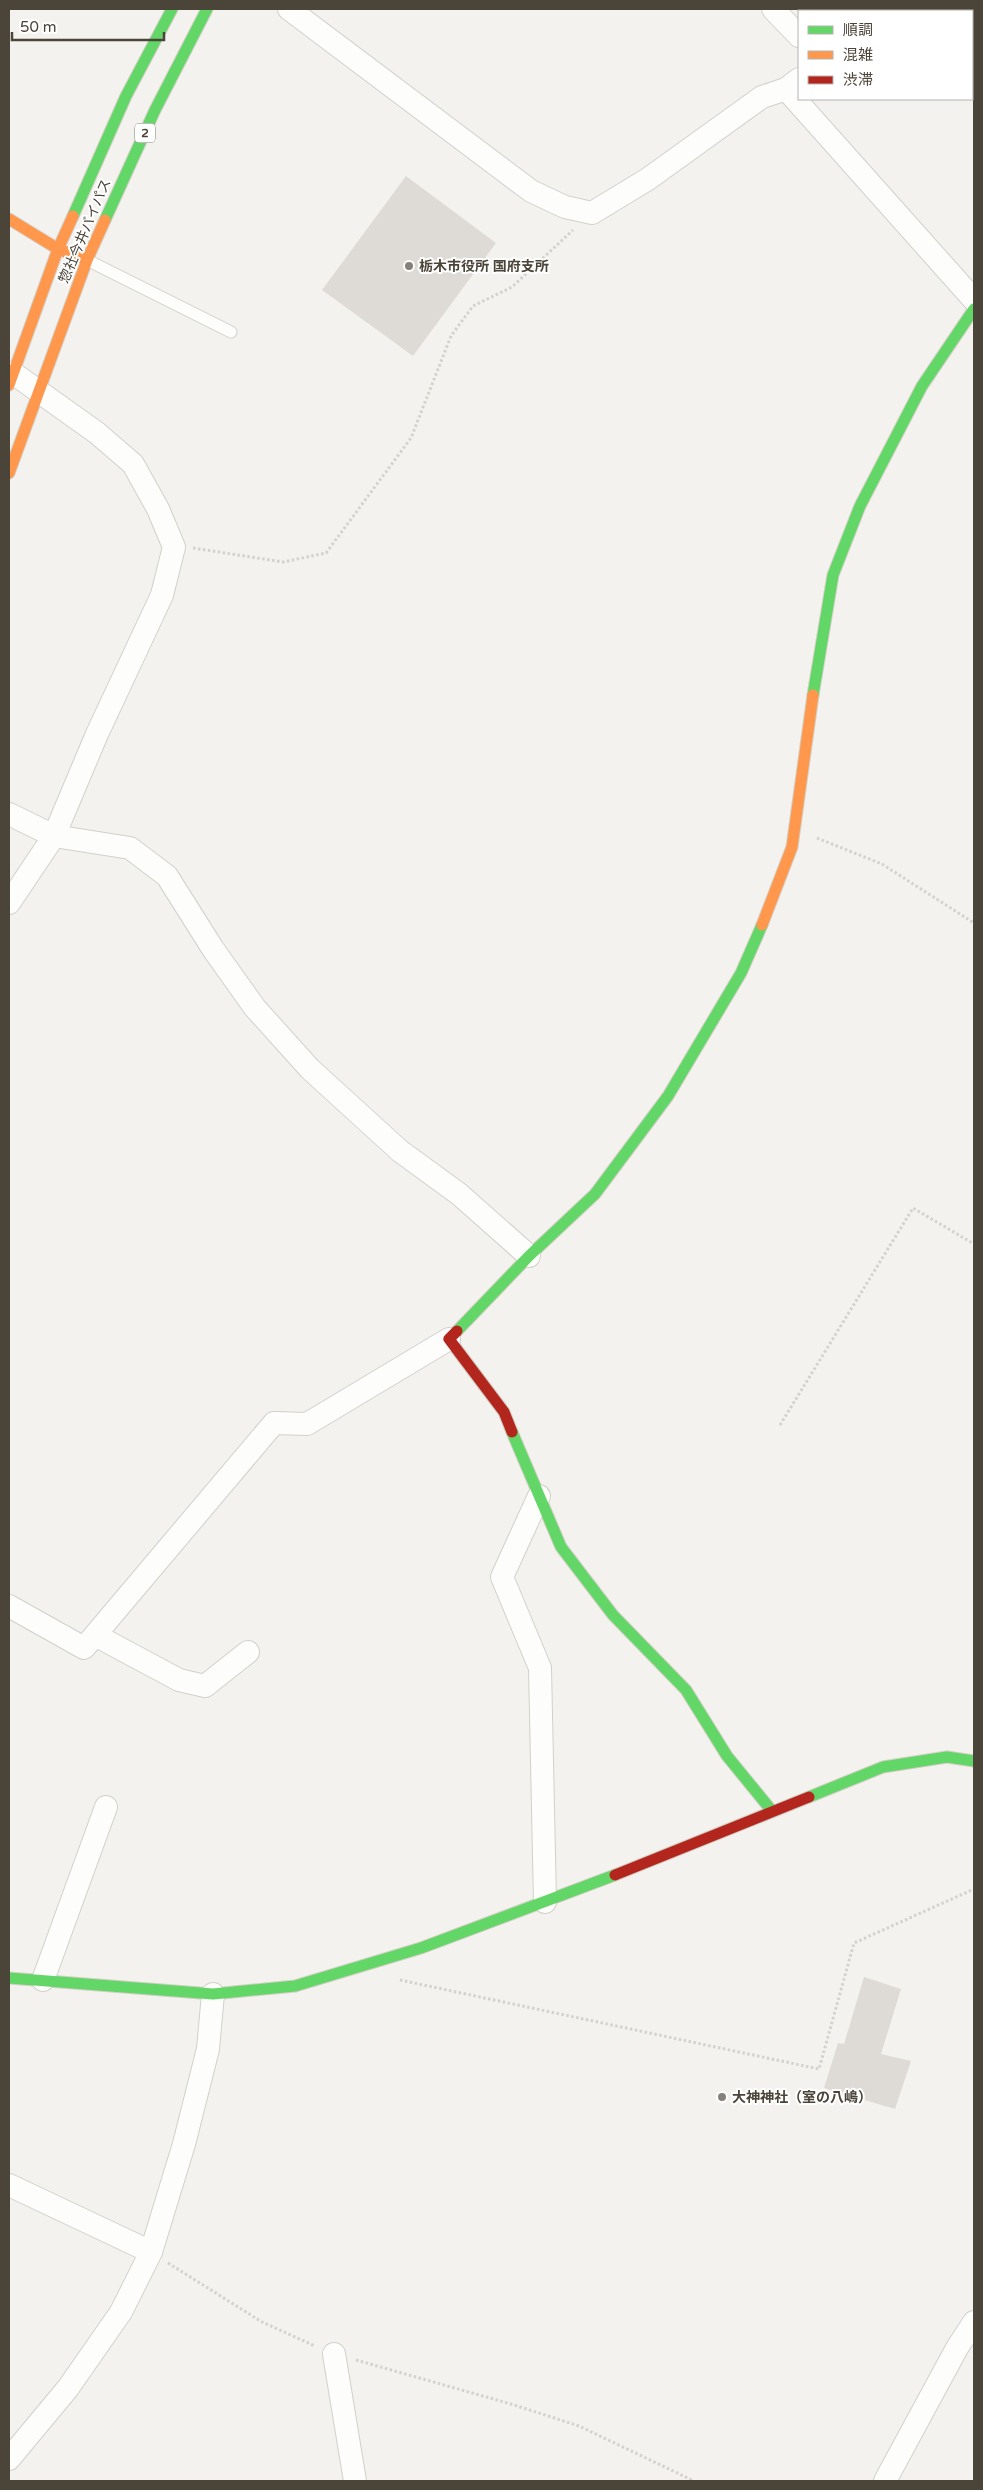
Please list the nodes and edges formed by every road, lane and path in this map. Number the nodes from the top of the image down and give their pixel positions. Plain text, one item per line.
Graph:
1 (172, 9) edge
2 (207, 9) edge
3 (289, 9) edge
4 (773, 9) edge
5 (798, 35) edge
6 (793, 84) edge
7 (806, 100) edge
8 (592, 213) junction
9 (9, 219) edge
10 (58, 248) junction
11 (87, 260) junction
12 (974, 300) edge
13 (974, 309) edge
14 (230, 332) dead end
15 (11, 379) edge
16 (38, 391) junction
17 (9, 473) edge
18 (173, 544) junction
19 (9, 814) edge
20 (794, 829) junction
21 (54, 836) junction
22 (9, 903) edge
23 (974, 923) edge
24 (974, 1244) edge
25 (528, 1256) junction
26 (449, 1339) junction
27 (780, 1425) dead end
28 (539, 1496) junction
29 (9, 1606) edge
30 (95, 1635) junction
31 (248, 1652) dead end
32 (974, 1761) edge
33 (106, 1807) dead end
34 (772, 1811) junction
35 (974, 1889) edge
36 (546, 1902) junction
37 (9, 1978) edge
38 (392, 1978) dead end
39 (42, 1980) junction
40 (213, 1994) junction
41 (9, 2185) edge
42 (151, 2252) junction
43 (974, 2322) edge
44 (334, 2354) junction
45 (9, 2459) edge
46 (355, 2481) edge
47 (694, 2481) edge
48 (885, 2481) edge

1 - 10 street, 惣社今井バイパス / 2
2 - 11 street, 惣社今井バイパス / 2
3 - 8 street
4 - 5 street
6 - 8 street
7 - 12 street
8 - 18 path
9 - 10 street
10 - 11 street
10 - 15 street, 惣社今井バイパス / 2
11 - 14 lane
11 - 16 street, 惣社今井バイパス / 2
13 - 20 street
15 - 16 street
16 - 17 street, 惣社今井バイパス / 2
16 - 18 street
18 - 21 street
19 - 21 street
20 - 23 path
20 - 25 street
21 - 22 street
21 - 25 street
24 - 27 path
25 - 26 street
26 - 28 street
26 - 30 street
28 - 34 street
28 - 36 street
29 - 30 street
30 - 31 street
32 - 34 street
33 - 39 street
34 - 36 street
35 - 38 path
36 - 40 street
37 - 39 street
39 - 40 street
40 - 42 street
41 - 42 street
42 - 44 path
42 - 45 street
43 - 48 street
44 - 46 street
44 - 47 path

